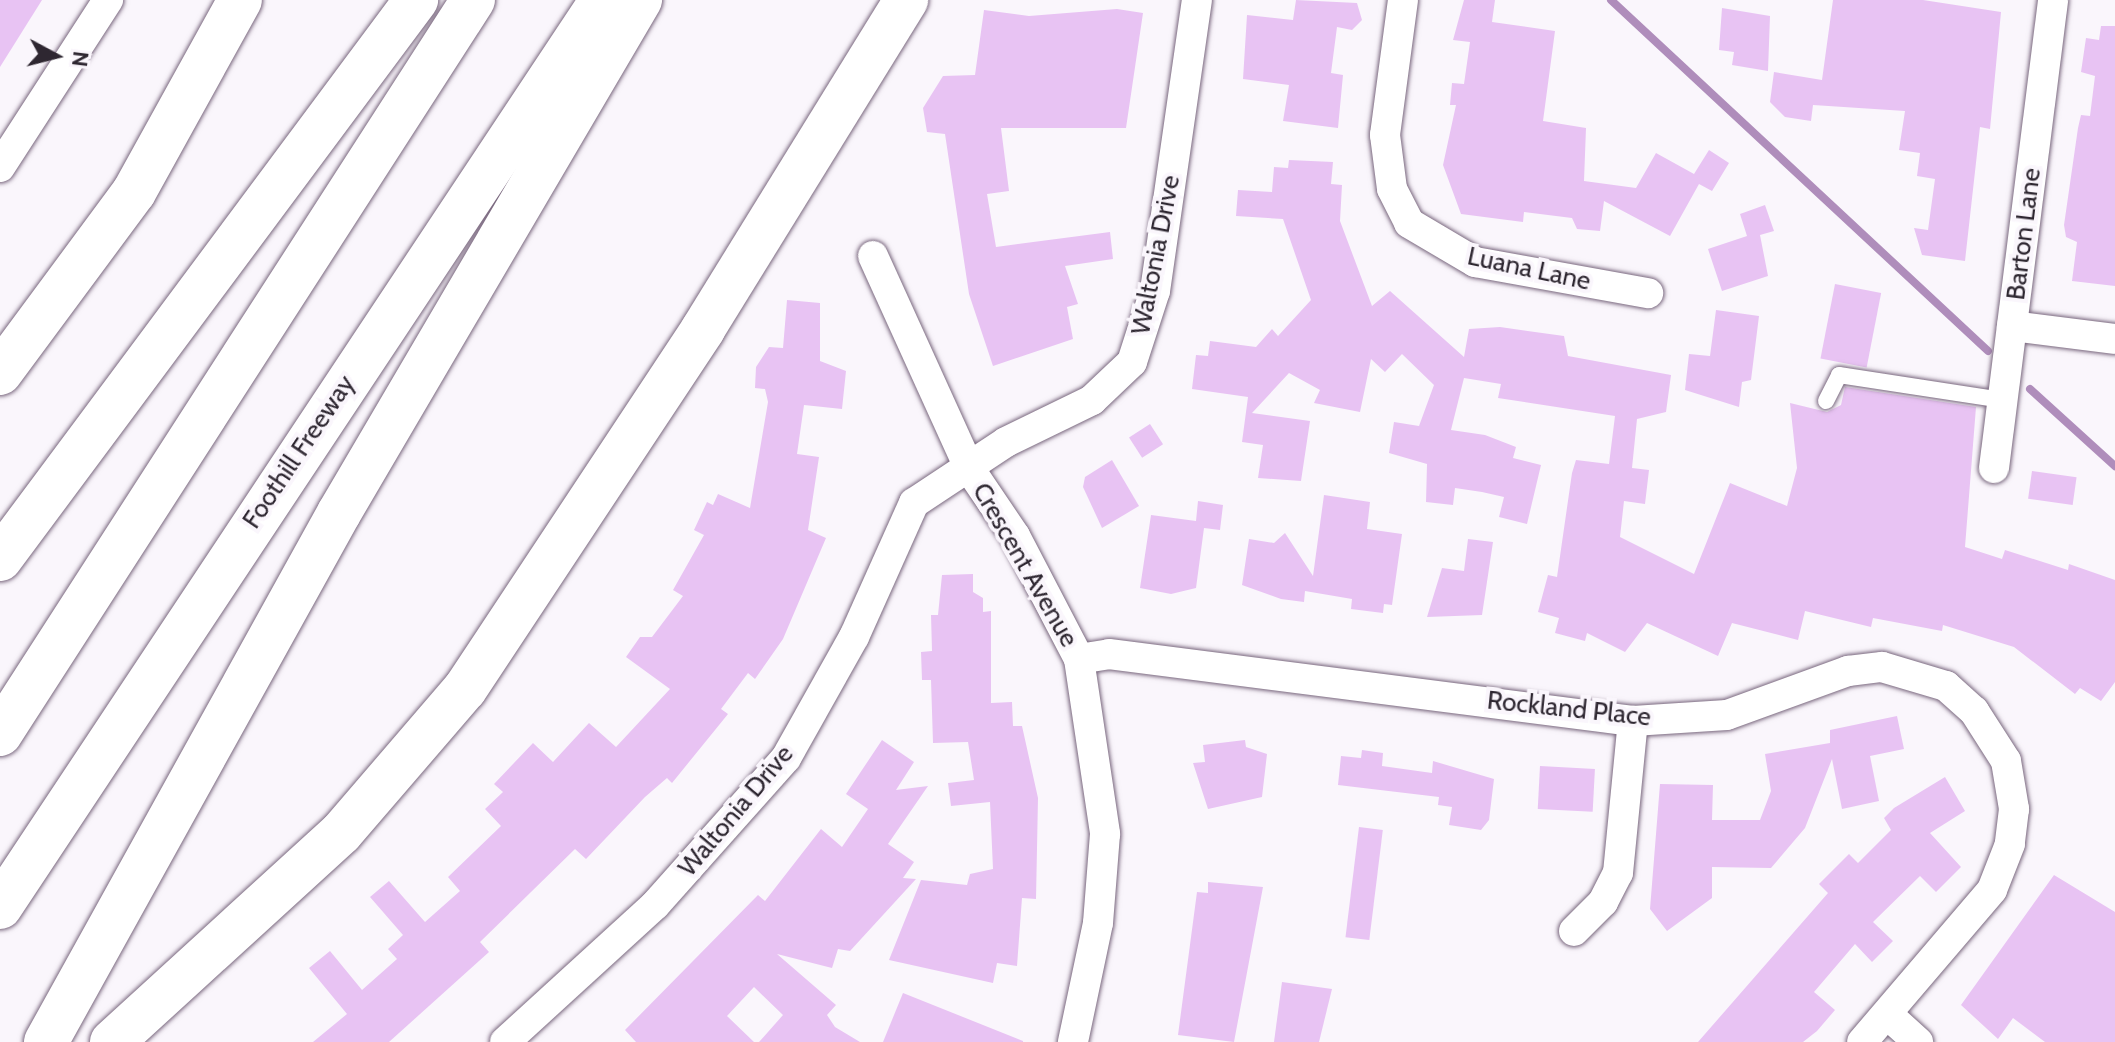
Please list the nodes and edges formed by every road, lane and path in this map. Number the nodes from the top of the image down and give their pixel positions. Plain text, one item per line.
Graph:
1 (108, 0) edge
2 (240, 0) edge
3 (416, 0) edge
4 (473, 0) edge
5 (602, 0) edge
6 (640, 0) edge
7 (906, 0) edge
8 (1197, 0) edge
9 (1403, 0) edge
10 (2053, 0) edge
11 (0, 167) edge
12 (873, 256) dead end
13 (1648, 293) dead end
14 (2012, 326) junction
15 (2115, 339) edge
16 (0, 373) edge
17 (2003, 400) junction
18 (1826, 401) dead end
19 (969, 468) junction
20 (1994, 468) dead end
21 (0, 559) edge
22 (1079, 659) junction
23 (1633, 721) junction
24 (0, 734) edge
25 (0, 907) edge
26 (1574, 931) dead end
27 (1887, 1014) junction
28 (46, 1042) edge
29 (112, 1042) edge
30 (505, 1042) edge
31 (1073, 1042) edge
32 (1862, 1042) edge
33 (1918, 1042) edge

1 - 11 street
2 - 16 highway
3 - 21 highway
4 - 24 highway
5 - 25 highway, Foothill Freeway
6 - 28 highway
7 - 29 highway
8 - 19 street, Waltonia Drive
9 - 13 street, Luana Lane
10 - 14 street, Barton Lane
12 - 19 street
14 - 15 street
14 - 17 street, Barton Lane
17 - 18 lane
17 - 20 street, Barton Lane
19 - 22 street, Crescent Avenue
19 - 30 street, Waltonia Drive
22 - 23 street, Rockland Place
22 - 31 street, Crescent Avenue
23 - 26 street
23 - 27 street, Rockland Place
27 - 32 street, Rockland Place
27 - 33 street

